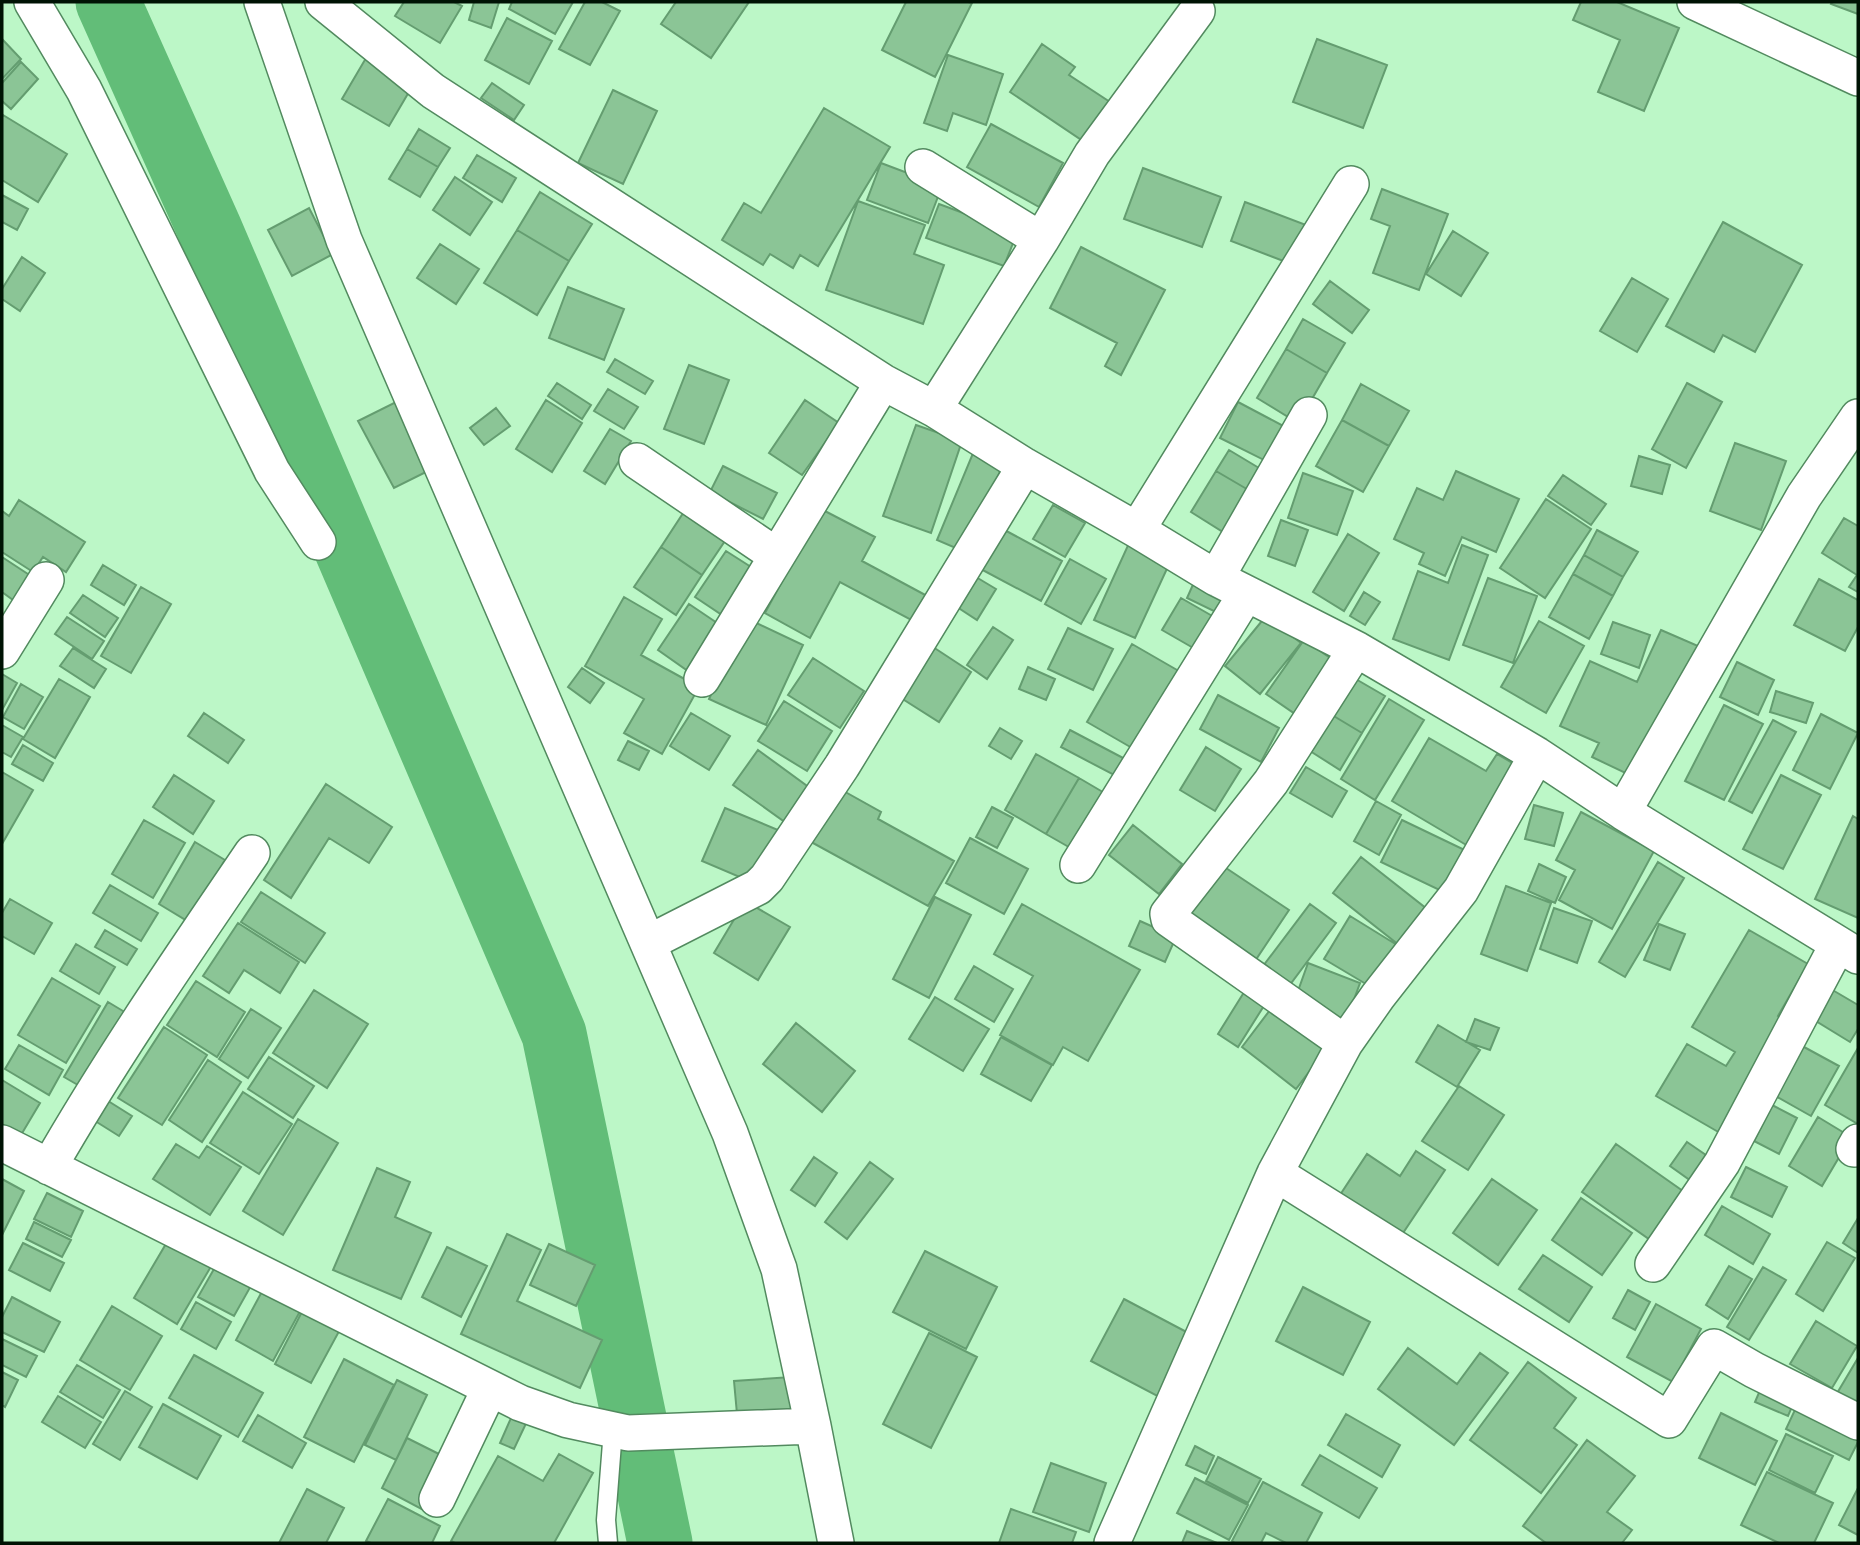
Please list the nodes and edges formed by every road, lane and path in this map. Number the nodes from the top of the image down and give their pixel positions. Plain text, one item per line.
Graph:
1 (32, 2) edge
2 (262, 2) edge
3 (323, 2) edge
4 (1695, 2) edge
5 (1198, 11) dead end
6 (1858, 78) edge
7 (923, 167) dead end
8 (1351, 184) dead end
9 (1041, 240) junction
10 (883, 382) junction
11 (934, 408) junction
12 (1309, 415) dead end
13 (1858, 417) edge
14 (637, 461) dead end
15 (1025, 467) junction
16 (1137, 530) junction
17 (318, 542) dead end
18 (777, 556) junction
19 (1216, 578) junction
20 (46, 580) dead end
21 (1246, 594) junction
22 (1356, 649) junction
23 (2, 651) edge
24 (702, 679) dead end
25 (1537, 755) junction
26 (1623, 812) junction
27 (252, 853) dead end
28 (1078, 865) dead end
29 (648, 943) junction
30 (1848, 950) edge
31 (1345, 1044) junction
32 (2, 1143) edge
33 (49, 1167) junction
34 (1275, 1173) junction
35 (1653, 1264) dead end
36 (490, 1388) junction
37 (1858, 1422) edge
38 (813, 1426) junction
39 (620, 1432) junction
40 (437, 1499) dead end
41 (608, 1543) edge
42 (836, 1543) edge
43 (1112, 1543) edge

1 - 17 street
2 - 29 street
3 - 10 street
4 - 6 street
5 - 9 street
7 - 9 street
8 - 16 street
9 - 11 street
10 - 11 street
10 - 18 street
11 - 15 street
12 - 19 street
13 - 26 street
14 - 18 street
15 - 16 street
15 - 29 street
16 - 19 street
18 - 24 street
19 - 21 street
20 - 23 street
21 - 22 street
21 - 28 street
22 - 25 street
22 - 31 street
25 - 26 street
25 - 31 street
26 - 30 street
27 - 33 street
29 - 38 street
30 - 35 street
31 - 34 street
32 - 33 street
33 - 36 street
34 - 37 street
34 - 43 street
36 - 39 street
36 - 40 street
38 - 39 street
38 - 42 street
39 - 41 lane

